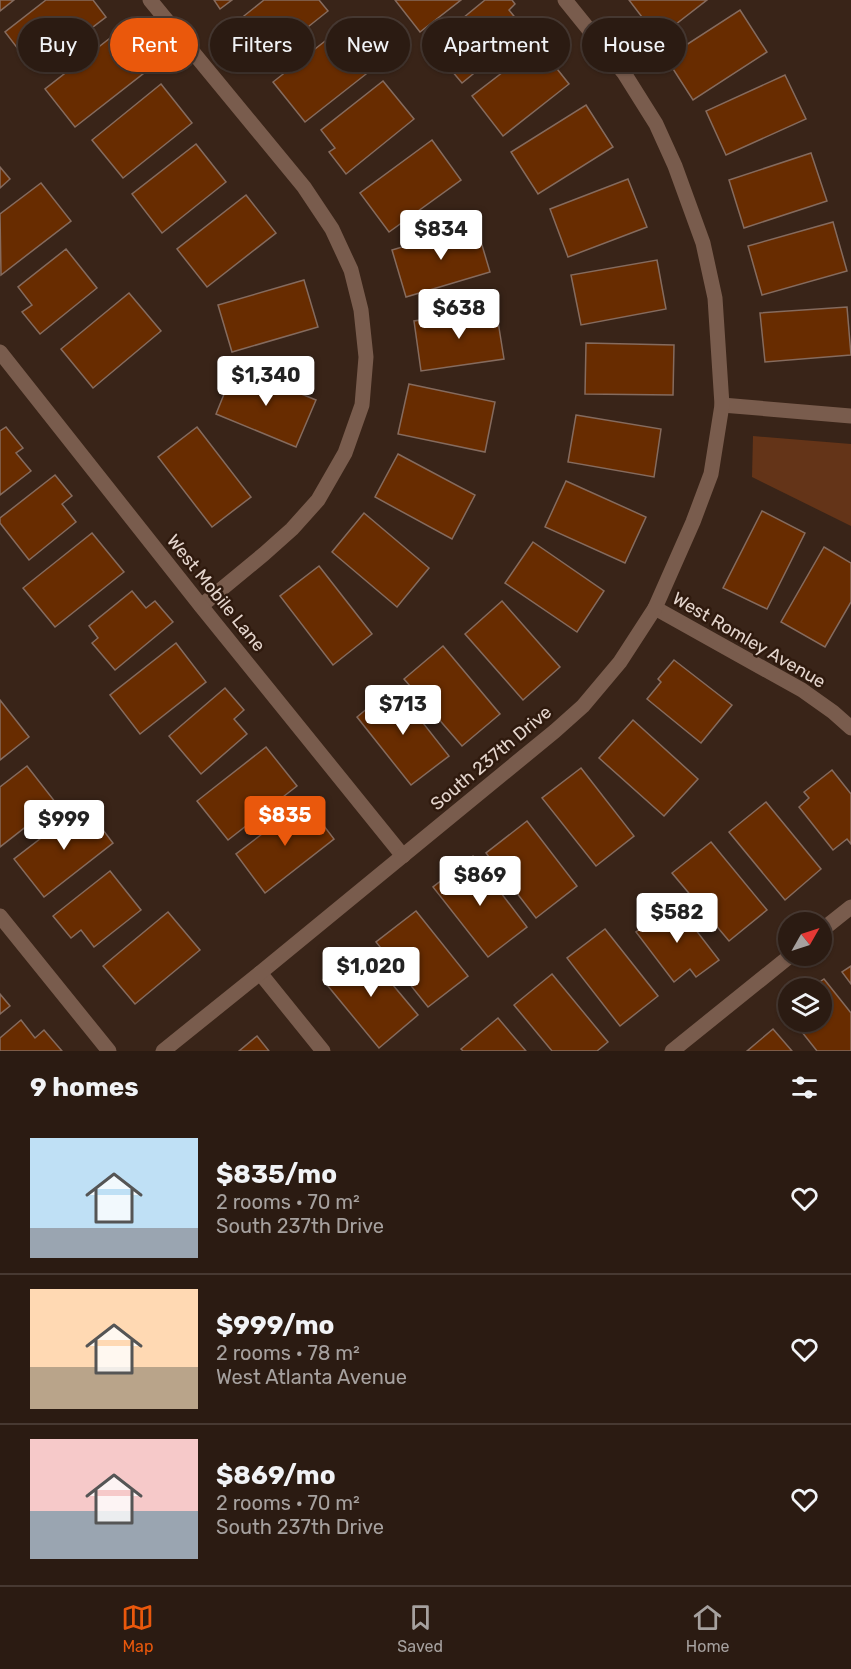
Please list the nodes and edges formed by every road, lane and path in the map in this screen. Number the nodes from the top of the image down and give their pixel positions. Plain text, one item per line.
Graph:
1 (150, 0) edge
2 (566, 0) edge
3 (0, 352) edge
4 (722, 405) junction
5 (851, 416) edge
6 (201, 606) junction
7 (654, 608) junction
8 (851, 728) edge
9 (403, 856) junction
10 (851, 907) edge
11 (0, 916) edge
12 (832, 922) edge
13 (778, 966) edge
14 (260, 973) junction
15 (109, 1051) edge
16 (163, 1051) edge
17 (323, 1051) edge
18 (672, 1051) edge

1 - 6 street
2 - 4 street, South 237th Drive
3 - 6 street, West Mobile Lane
4 - 5 street
4 - 7 street, South 237th Drive
6 - 9 street, West Mobile Lane
7 - 8 street, West Romley Avenue
7 - 9 street, South 237th Drive
9 - 14 street, South 237th Drive
10 - 12 street
11 - 15 street
13 - 18 street
14 - 16 street, South 237th Drive
14 - 17 street

